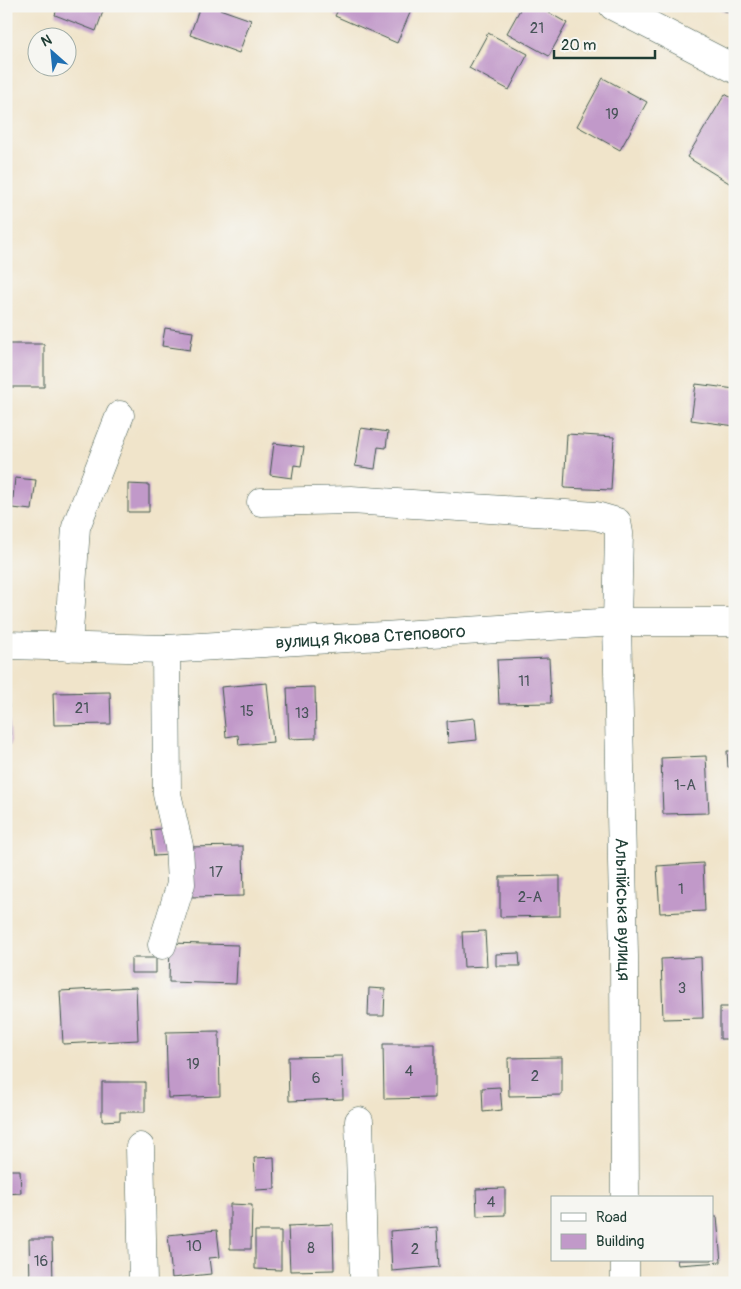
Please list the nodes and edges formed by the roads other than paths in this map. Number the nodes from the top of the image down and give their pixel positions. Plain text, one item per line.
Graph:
1 (613, 6) edge
2 (735, 69) edge
3 (120, 415) dead end
4 (261, 502) dead end
5 (617, 622) junction
6 (735, 622) edge
7 (6, 645) edge
8 (68, 647) junction
9 (166, 649) junction
10 (162, 945) dead end
11 (359, 1121) dead end
12 (140, 1147) dead end
13 (625, 1196) edge
14 (625, 1262) edge
15 (143, 1283) edge
16 (364, 1283) edge
17 (625, 1283) edge

1 - 2 street
3 - 8 street
4 - 5 street, Альпійська вулиця
5 - 6 street, вулиця Якова Степового
5 - 9 street, вулиця Якова Степового
5 - 13 street, Альпійська вулиця
7 - 8 street, вулиця Якова Степового
8 - 9 street, вулиця Якова Степового
9 - 10 street
11 - 16 street
12 - 15 street
14 - 17 street

